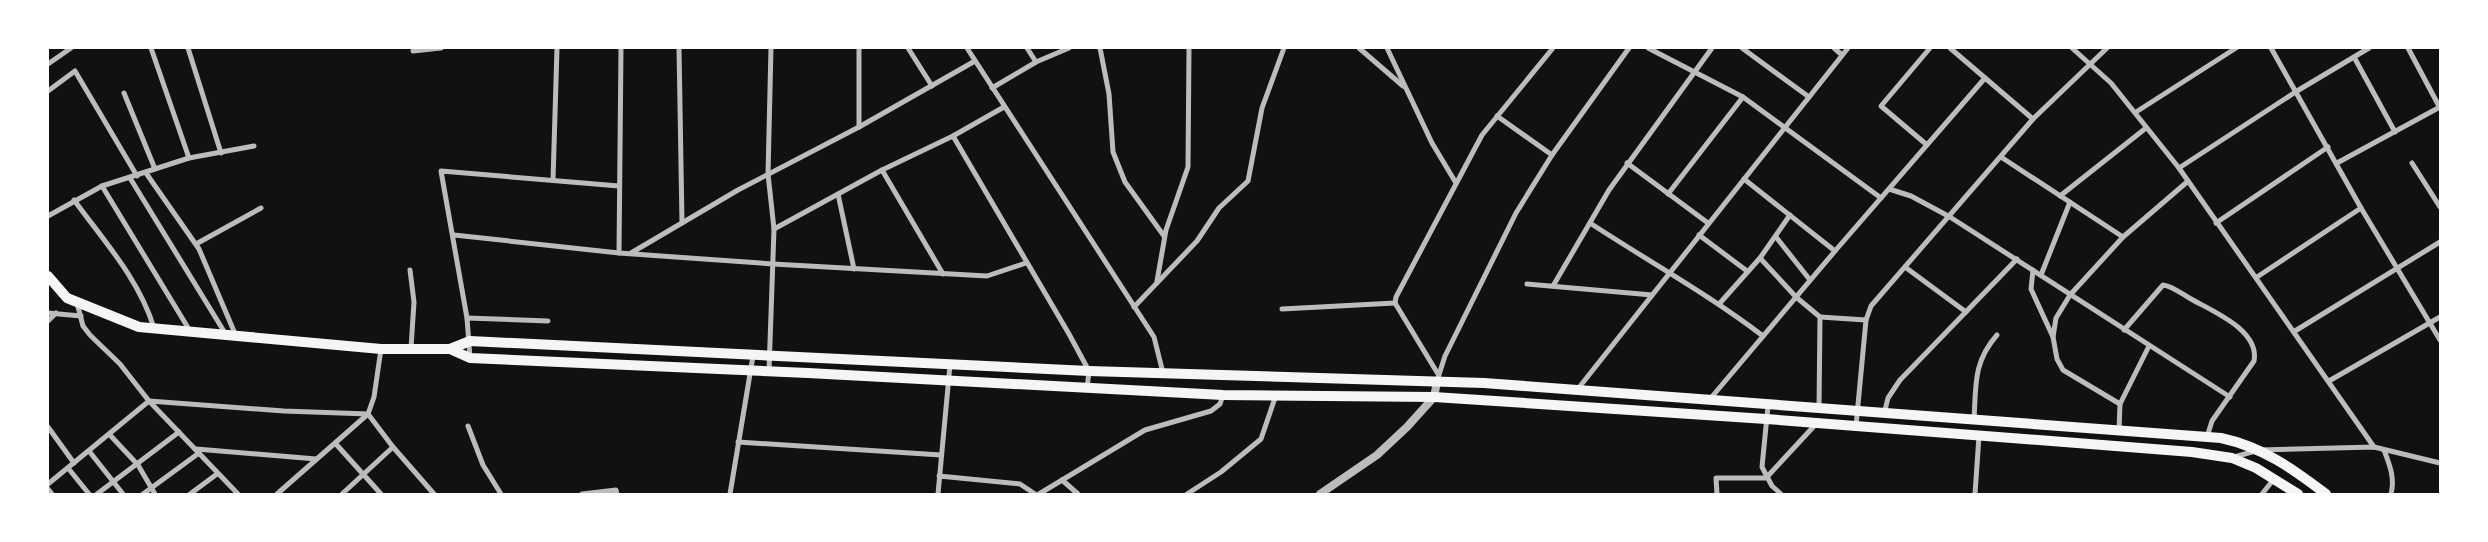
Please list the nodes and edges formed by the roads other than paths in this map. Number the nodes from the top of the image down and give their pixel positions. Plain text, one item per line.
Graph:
1 (71, 48) edge
2 (152, 48) edge
3 (188, 48) edge
4 (441, 48) edge
5 (557, 48) edge
6 (621, 48) edge
7 (680, 48) edge
8 (771, 48) edge
9 (860, 48) edge
10 (908, 48) edge
11 (967, 48) edge
12 (1027, 48) edge
13 (1069, 48) edge
14 (1100, 48) edge
15 (1189, 48) edge
16 (1284, 48) edge
17 (1359, 48) edge
18 (1387, 48) edge
19 (1553, 48) edge
20 (1629, 48) edge
21 (1648, 48) edge
22 (1712, 48) edge
23 (1742, 48) edge
24 (1834, 48) edge
25 (1848, 48) edge
26 (1930, 48) edge
27 (1950, 48) edge
28 (1960, 48) edge
29 (2072, 48) edge
30 (2107, 48) edge
31 (2236, 48) edge
32 (2271, 48) edge
33 (2369, 48) edge
34 (2408, 48) edge
35 (413, 50) dead end
36 (1842, 54) junction
37 (1958, 54) junction
38 (2354, 57) junction
39 (975, 61) junction
40 (1036, 62) junction
41 (2090, 63) junction
42 (48, 64) edge
43 (1695, 71) junction
44 (1985, 78) junction
45 (932, 86) junction
46 (992, 88) junction
47 (1406, 88) junction
48 (48, 91) edge
49 (2297, 91) junction
50 (124, 93) dead end
51 (1743, 97) junction
52 (1809, 97) junction
53 (1004, 107) junction
54 (2440, 107) edge
55 (2136, 112) junction
56 (1497, 116) junction
57 (2033, 119) junction
58 (859, 127) junction
59 (1785, 128) junction
60 (2146, 128) junction
61 (2395, 132) junction
62 (953, 136) junction
63 (1927, 145) junction
64 (254, 146) dead end
65 (2328, 148) junction
66 (221, 153) junction
67 (1552, 155) junction
68 (2001, 157) junction
69 (188, 158) junction
70 (1627, 163) junction
71 (2337, 163) junction
72 (2412, 163) dead end
73 (2179, 168) junction
74 (155, 169) junction
75 (882, 170) junction
76 (146, 173) junction
77 (768, 174) junction
78 (137, 176) junction
79 (130, 178) junction
80 (1744, 179) junction
81 (553, 180) junction
82 (2187, 182) junction
83 (1456, 183) junction
84 (102, 186) junction
85 (620, 186) junction
86 (1889, 189) junction
87 (838, 194) junction
88 (1668, 194) junction
89 (2060, 196) junction
90 (1881, 198) junction
91 (74, 200) junction
92 (2070, 202) junction
93 (2440, 207) edge
94 (261, 208) dead end
95 (2361, 208) junction
96 (1790, 215) junction
97 (48, 216) edge
98 (1950, 217) junction
99 (682, 223) junction
100 (1590, 223) junction
101 (1708, 223) junction
102 (2216, 223) junction
103 (774, 229) junction
104 (454, 235) junction
105 (1699, 235) junction
106 (1164, 236) junction
107 (1776, 237) junction
108 (2123, 237) junction
109 (2440, 242) edge
110 (196, 244) junction
111 (1835, 251) junction
112 (620, 253) junction
113 (631, 254) junction
114 (1760, 258) junction
115 (2017, 259) junction
116 (1026, 263) junction
117 (773, 264) junction
118 (1904, 266) junction
119 (2398, 267) junction
120 (854, 269) junction
121 (410, 270) dead end
122 (2033, 270) junction
123 (1747, 271) junction
124 (943, 274) junction
125 (1668, 274) junction
126 (2041, 275) junction
127 (48, 276) edge
128 (2256, 277) junction
129 (1810, 280) junction
130 (1157, 282) junction
131 (1527, 284) dead end
132 (1552, 286) junction
133 (1652, 295) junction
134 (2070, 295) junction
135 (1796, 297) junction
136 (77, 303) junction
137 (1720, 303) junction
138 (1396, 304) junction
139 (1134, 307) junction
140 (1282, 310) dead end
141 (1966, 312) junction
142 (48, 313) edge
143 (56, 313) junction
144 (81, 316) junction
145 (1820, 317) junction
146 (2440, 317) edge
147 (467, 318) junction
148 (1866, 320) junction
149 (48, 321) edge
150 (548, 321) dead end
151 (2430, 322) junction
152 (154, 328) junction
153 (2124, 330) junction
154 (2295, 331) junction
155 (190, 332) junction
156 (231, 335) junction
157 (1997, 335) dead end
158 (1763, 336) junction
159 (2053, 337) junction
160 (2440, 340) edge
161 (470, 341) junction
162 (2149, 346) junction
163 (411, 348) junction
164 (381, 349) junction
165 (450, 349) junction
166 (753, 356) junction
167 (769, 357) junction
168 (470, 358) junction
169 (950, 365) junction
170 (752, 370) junction
171 (769, 371) junction
172 (1089, 371) junction
173 (1163, 374) junction
174 (1437, 378) junction
175 (2328, 380) junction
176 (948, 381) junction
177 (1087, 389) junction
178 (1576, 390) junction
179 (1223, 395) junction
180 (1276, 396) junction
181 (1434, 397) junction
182 (2230, 397) junction
183 (149, 401) junction
184 (1708, 401) junction
185 (2120, 404) junction
186 (1768, 406) junction
187 (1819, 410) junction
188 (1858, 412) junction
189 (368, 414) junction
190 (1884, 414) junction
191 (1766, 419) junction
192 (1974, 421) junction
193 (1817, 423) junction
194 (468, 426) dead end
195 (1856, 426) junction
196 (48, 427) edge
197 (2119, 431) junction
198 (179, 432) junction
199 (109, 434) junction
200 (1979, 436) junction
201 (2207, 437) junction
202 (738, 442) junction
203 (335, 443) junction
204 (393, 447) junction
205 (2374, 447) junction
206 (2260, 450) junction
207 (2384, 450) junction
208 (89, 451) junction
209 (197, 451) junction
210 (941, 454) junction
211 (2232, 458) junction
212 (316, 459) junction
213 (74, 463) junction
214 (2440, 463) edge
215 (138, 465) junction
216 (68, 468) junction
217 (48, 474) edge
218 (217, 474) junction
219 (363, 474) junction
220 (939, 476) junction
221 (1766, 478) junction
222 (2274, 479) junction
223 (1062, 480) junction
224 (50, 483) edge
225 (114, 483) junction
226 (48, 489) edge
227 (151, 489) junction
228 (52, 494) edge
229 (89, 494) edge
230 (97, 494) edge
231 (122, 494) edge
232 (143, 494) edge
233 (155, 494) edge
234 (190, 494) edge
235 (238, 494) edge
236 (276, 494) edge
237 (342, 494) edge
238 (381, 494) edge
239 (434, 494) edge
240 (502, 494) edge
241 (582, 494) edge
242 (617, 494) edge
243 (730, 494) edge
244 (938, 494) edge
245 (1035, 494) edge
246 (1039, 494) edge
247 (1078, 494) edge
248 (1187, 494) edge
249 (1320, 494) edge
250 (1717, 494) edge
251 (1781, 494) edge
252 (1975, 494) edge
253 (2262, 494) edge
254 (2298, 494) edge
255 (2326, 494) edge
256 (2391, 494) edge

1 - 42 street
2 - 69 street
3 - 66 street
4 - 35 street
5 - 81 street
6 - 85 street
7 - 99 street
8 - 77 street
9 - 58 street
10 - 45 street
11 - 39 street
12 - 40 street
13 - 40 street
14 - 106 street
15 - 106 street
16 - 130 street
17 - 47 street
18 - 47 street
19 - 56 street
20 - 67 street
21 - 43 street
22 - 43 street
23 - 52 street
24 - 36 street
25 - 36 street
26 - 63 street
27 - 37 street
28 - 37 street
29 - 41 street
30 - 41 street
31 - 55 street
32 - 49 street
33 - 38 street
34 - 54 street
36 - 52 street
37 - 44 street
38 - 49 street
38 - 61 street
39 - 45 street
39 - 46 street
40 - 46 street
41 - 55 street
41 - 57 street
43 - 51 street
43 - 70 street
44 - 57 street
44 - 63 street
45 - 58 street
46 - 53 street
47 - 83 street
48 - 78 street
49 - 65 street
49 - 73 street
50 - 74 street
51 - 59 street
51 - 88 street
52 - 59 street
53 - 62 street
53 - 139 street
54 - 61 street
55 - 60 street
56 - 67 street
56 - 83 street
57 - 68 street
58 - 77 street
59 - 80 street
59 - 90 street
60 - 73 street
60 - 89 street
61 - 71 street
62 - 75 street
62 - 116 street
63 - 86 street
64 - 66 street
65 - 71 street
65 - 102 street
66 - 69 street
67 - 174 street
68 - 89 street
68 - 98 street
69 - 74 street
70 - 88 street
70 - 100 street
71 - 95 street
72 - 93 street
73 - 82 street
74 - 76 street
75 - 87 street
75 - 124 street
76 - 78 street
76 - 110 street
77 - 99 street
77 - 103 street
78 - 79 street
79 - 84 street
79 - 156 street
80 - 96 street
80 - 101 street
81 - 85 street
81 - 104 street
82 - 102 street
82 - 108 street
83 - 138 street
84 - 91 street
84 - 155 street
85 - 112 street
86 - 90 street
86 - 98 street
87 - 103 street
87 - 120 street
88 - 101 street
89 - 92 street
90 - 111 street
91 - 97 street
91 - 152 street
92 - 108 street
92 - 126 street
94 - 110 street
95 - 119 street
95 - 128 street
96 - 107 street
96 - 111 street
98 - 115 street
98 - 118 street
99 - 113 street
100 - 125 street
100 - 132 street
101 - 105 street
102 - 128 street
103 - 117 street
104 - 112 street
104 - 147 street
105 - 123 street
105 - 125 street
106 - 130 street
107 - 114 street
107 - 129 street
108 - 134 street
109 - 119 street
110 - 156 street
111 - 129 street
112 - 113 street
113 - 117 street
114 - 123 street
114 - 135 street
115 - 122 street
115 - 141 street
116 - 124 street
116 - 172 street
117 - 120 street
117 - 167 street
118 - 141 street
118 - 148 street
119 - 151 street
119 - 154 street
120 - 124 street
121 - 163 street
122 - 126 street
122 - 159 street
123 - 137 street
125 - 133 street
125 - 137 street
126 - 134 street
127 - 136 main road
128 - 154 street
129 - 135 street
130 - 139 street
131 - 132 street
132 - 133 street
133 - 178 street
134 - 153 street
134 - 159 street
135 - 145 street
135 - 158 street
136 - 144 street
136 - 152 main road
137 - 158 street
138 - 140 street
138 - 174 street
139 - 173 street
141 - 190 street
142 - 143 street
143 - 144 street
143 - 149 street
144 - 183 street
145 - 148 street
145 - 187 street
146 - 151 street
147 - 150 street
147 - 161 street
148 - 188 street
151 - 160 street
151 - 175 street
152 - 155 main road
153 - 162 street
153 - 182 street
154 - 175 street
155 - 156 main road
156 - 164 main road
157 - 192 street
158 - 184 street
159 - 185 street
161 - 165 main road
161 - 166 main road
161 - 168 street
162 - 182 street
162 - 185 street
163 - 164 main road
163 - 165 main road
164 - 189 street
165 - 168 main road
166 - 167 main road
166 - 170 street
167 - 169 main road
167 - 171 street
168 - 170 main road
169 - 172 main road
169 - 176 street
170 - 171 main road
170 - 202 street
171 - 176 main road
172 - 173 main road
172 - 177 street
173 - 174 main road
174 - 178 main road
174 - 181 street
175 - 205 street
176 - 177 main road
176 - 210 street
177 - 179 main road
178 - 184 main road
179 - 180 main road
179 - 223 street
180 - 181 main road
180 - 248 street
181 - 191 main road
181 - 249 street
182 - 201 street
183 - 189 street
183 - 198 street
183 - 199 street
184 - 186 main road
185 - 197 street
186 - 187 main road
186 - 191 street
187 - 188 main road
188 - 190 main road
188 - 195 street
189 - 203 street
189 - 204 street
190 - 192 main road
191 - 193 main road
191 - 221 street
192 - 197 main road
193 - 195 main road
193 - 221 street
194 - 240 street
195 - 200 main road
196 - 213 street
197 - 201 main road
198 - 209 street
198 - 215 street
199 - 208 street
199 - 215 street
200 - 211 main road
200 - 252 street
201 - 206 main road
202 - 210 street
202 - 243 street
203 - 212 street
203 - 219 street
204 - 219 street
204 - 239 street
205 - 206 street
205 - 207 street
206 - 211 street
206 - 255 main road
207 - 214 street
207 - 256 street
208 - 213 street
208 - 225 street
209 - 212 street
209 - 218 street
209 - 227 street
210 - 220 street
211 - 222 main road
212 - 236 street
213 - 216 street
215 - 225 street
215 - 227 street
216 - 224 street
216 - 229 street
217 - 224 street
218 - 234 street
218 - 235 street
219 - 237 street
219 - 238 street
220 - 244 street
220 - 245 street
221 - 250 street
221 - 251 street
222 - 253 street
222 - 254 main road
223 - 246 street
223 - 247 street
225 - 230 street
225 - 231 street
226 - 228 street
227 - 232 street
227 - 233 street
241 - 242 street

